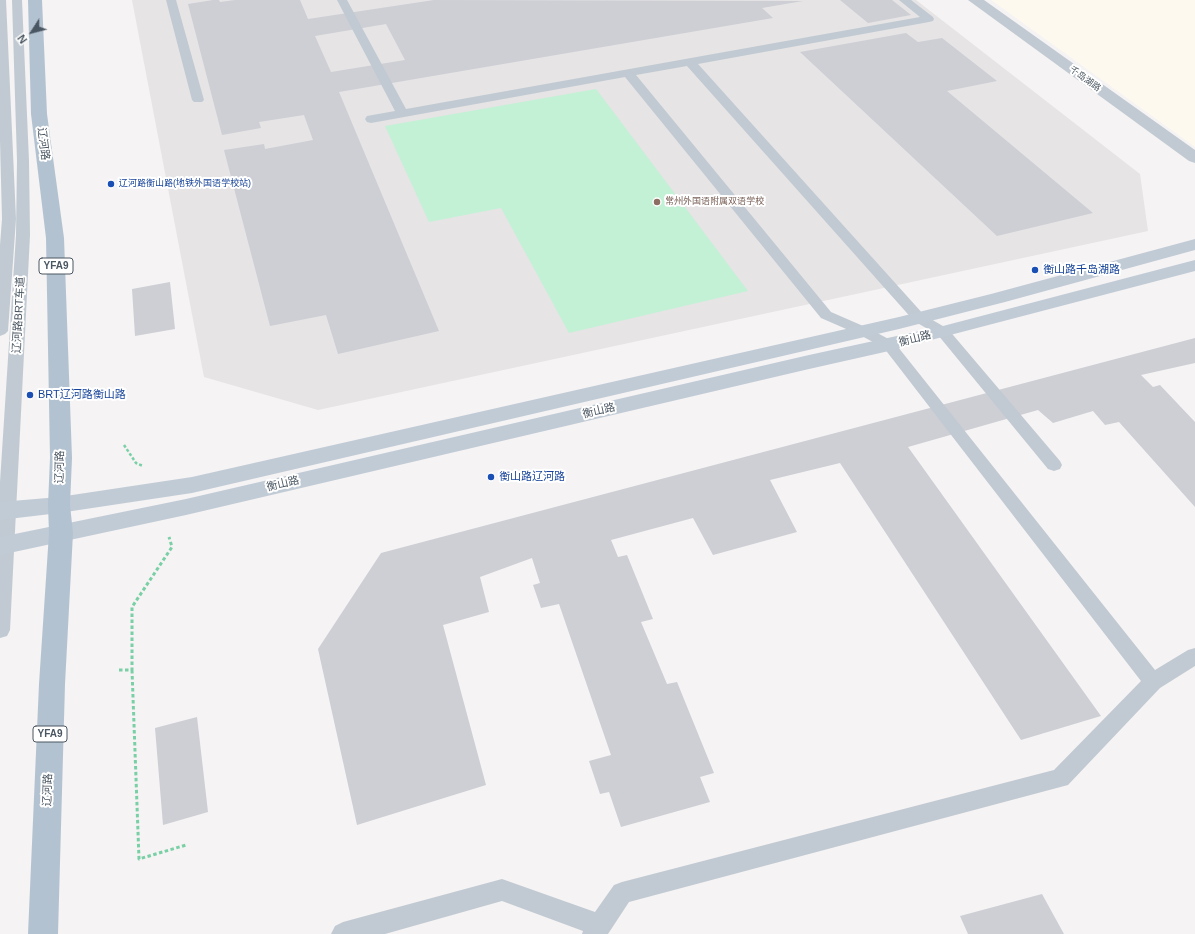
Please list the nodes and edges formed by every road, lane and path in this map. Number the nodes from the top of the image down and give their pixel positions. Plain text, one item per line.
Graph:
1 (1, 0) edge
2 (17, 0) edge
3 (34, 0) edge
4 (171, 0) edge
5 (342, 0) edge
6 (904, 0) edge
7 (975, 0) edge
8 (690, 62) junction
9 (628, 73) junction
10 (198, 100) dead end
11 (402, 113) junction
12 (371, 119) dead end
13 (1195, 158) edge
14 (1195, 244) edge
15 (1195, 265) edge
16 (920, 318) junction
17 (0, 331) edge
18 (865, 332) junction
19 (943, 332) junction
20 (889, 345) junction
21 (124, 446) dead end
22 (1054, 465) dead end
23 (150, 470) dead end
24 (59, 505) junction
25 (3, 511) edge
26 (168, 532) dead end
27 (61, 533) junction
28 (2, 545) edge
29 (0, 630) edge
30 (1195, 656) edge
31 (119, 670) dead end
32 (132, 670) junction
33 (1153, 682) junction
34 (186, 845) dead end
35 (597, 930) edge
36 (43, 934) edge
37 (343, 934) edge

1 - 17 lane, 辽河路BRT车道
2 - 25 lane, 辽河路BRT车道
3 - 24 main road, 辽河路 / YFA9
4 - 10 lane
5 - 11 lane
6 - 8 lane
7 - 13 street, 千岛湖路
8 - 9 lane
8 - 16 lane
9 - 11 lane
9 - 18 lane
11 - 12 lane
14 - 16 street, 衡山路
15 - 19 street, 衡山路
16 - 18 street, 衡山路
16 - 19 lane
18 - 20 lane
18 - 24 street, 衡山路
19 - 20 street, 衡山路
19 - 22 lane
20 - 27 street, 衡山路
20 - 33 lane
21 - 23 path
24 - 25 street, 衡山路
24 - 27 main road, 辽河路 / YFA9
25 - 28 lane, 辽河路BRT车道
26 - 32 path
27 - 28 street, 衡山路
27 - 36 main road, 辽河路 / YFA9
28 - 29 lane, 辽河路BRT车道
30 - 33 lane
31 - 32 path
32 - 34 path
33 - 35 lane
35 - 37 lane

